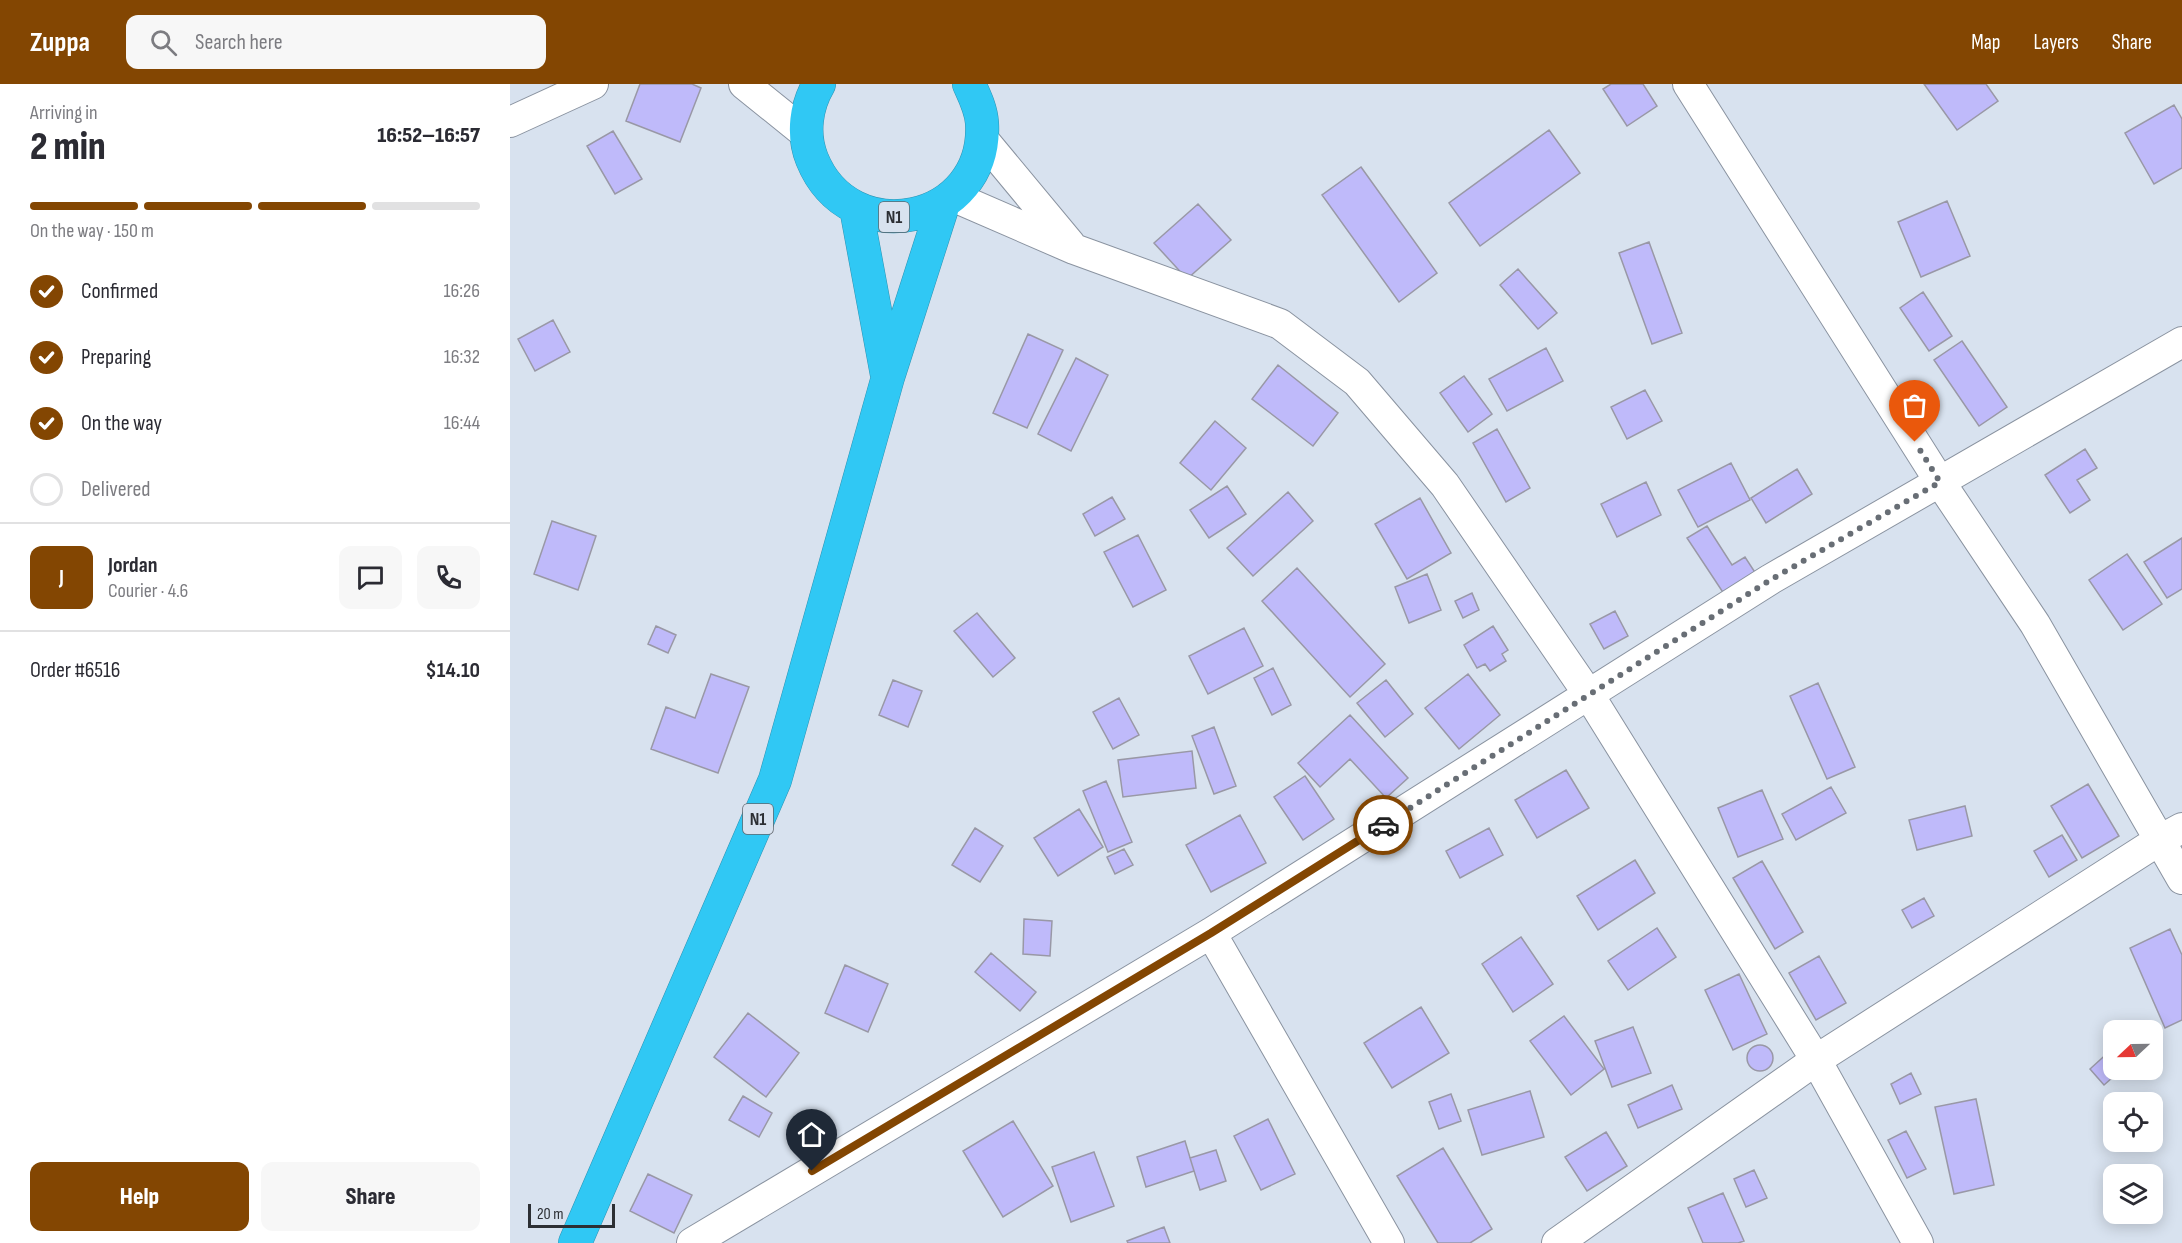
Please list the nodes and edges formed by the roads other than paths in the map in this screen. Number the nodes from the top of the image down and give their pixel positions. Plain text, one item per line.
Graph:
1 (593, 84) edge
2 (744, 84) edge
3 (819, 84) edge
4 (1688, 84) edge
5 (979, 91) edge
6 (510, 122) edge
7 (806, 134) junction
8 (982, 138) junction
9 (948, 199) junction
10 (856, 208) junction
11 (1074, 249) junction
12 (2182, 342) edge
13 (888, 377) junction
14 (1940, 482) junction
15 (1589, 695) junction
16 (2170, 835) edge
17 (2182, 879) edge
18 (1211, 933) junction
19 (1816, 1060) junction
20 (575, 1243) edge
21 (692, 1243) edge
22 (1389, 1243) edge
23 (1557, 1243) edge
24 (1918, 1243) edge

1 - 6 street
2 - 7 street
3 - 7 highway, N1
4 - 14 street
5 - 8 highway, N1
7 - 10 highway, N1
8 - 9 highway, N1
8 - 11 street
9 - 10 highway, N1
9 - 11 street
9 - 13 highway, N1
10 - 13 highway, N1
11 - 15 street
12 - 14 street
13 - 20 highway, N1
14 - 15 street
14 - 16 street
15 - 18 street
15 - 19 street
16 - 17 street
16 - 19 street
18 - 21 street
18 - 22 street
19 - 23 street
19 - 24 street

